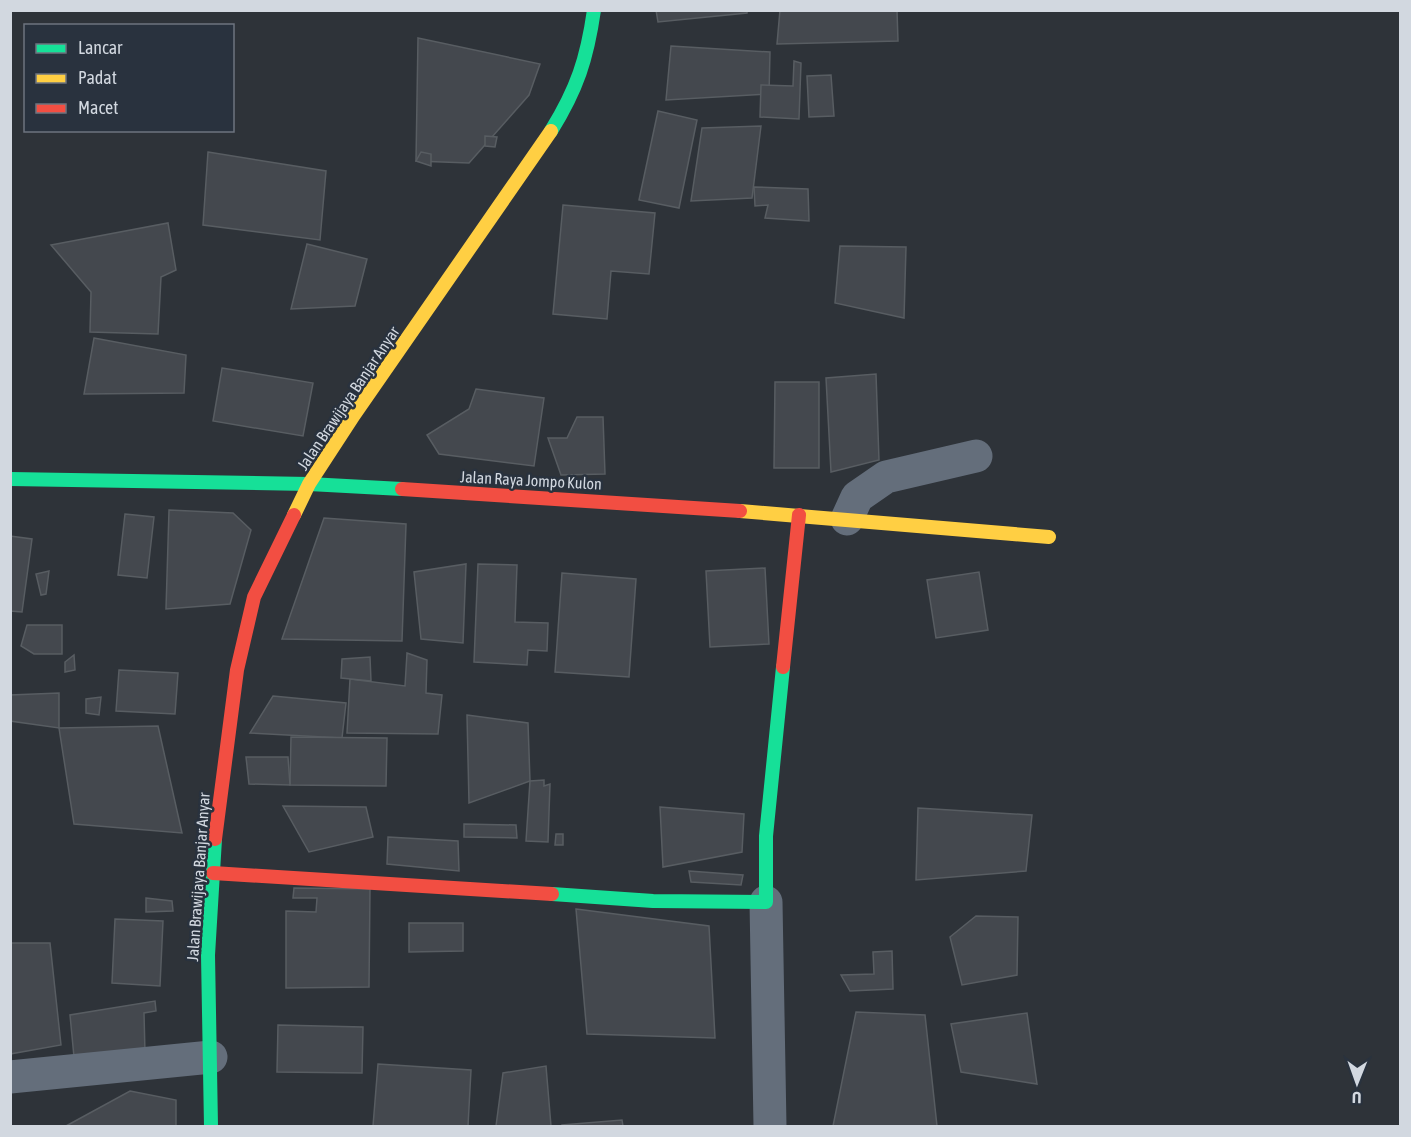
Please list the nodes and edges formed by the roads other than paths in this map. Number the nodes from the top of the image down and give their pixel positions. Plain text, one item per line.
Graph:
1 (594, 10) edge
2 (976, 456) dead end
3 (10, 479) edge
4 (309, 484) junction
5 (799, 515) junction
6 (847, 519) junction
7 (1049, 537) dead end
8 (213, 873) junction
9 (766, 902) junction
10 (211, 1057) junction
11 (10, 1077) edge
12 (211, 1126) edge
13 (770, 1126) edge

1 - 4 street, Jalan Brawijaya Banjar Anyar
2 - 6 street
3 - 4 street, Jalan Raya Jompo Kulon
4 - 5 street, Jalan Raya Jompo Kulon
4 - 8 street, Jalan Brawijaya Banjar Anyar
5 - 6 street, Jalan Raya Jompo Kulon
5 - 9 street
6 - 7 street, Jalan Raya Jompo Kulon
8 - 9 street
8 - 10 street, Jalan Brawijaya Banjar Anyar
9 - 13 street
10 - 11 street
10 - 12 street, Jalan Brawijaya Banjar Anyar

